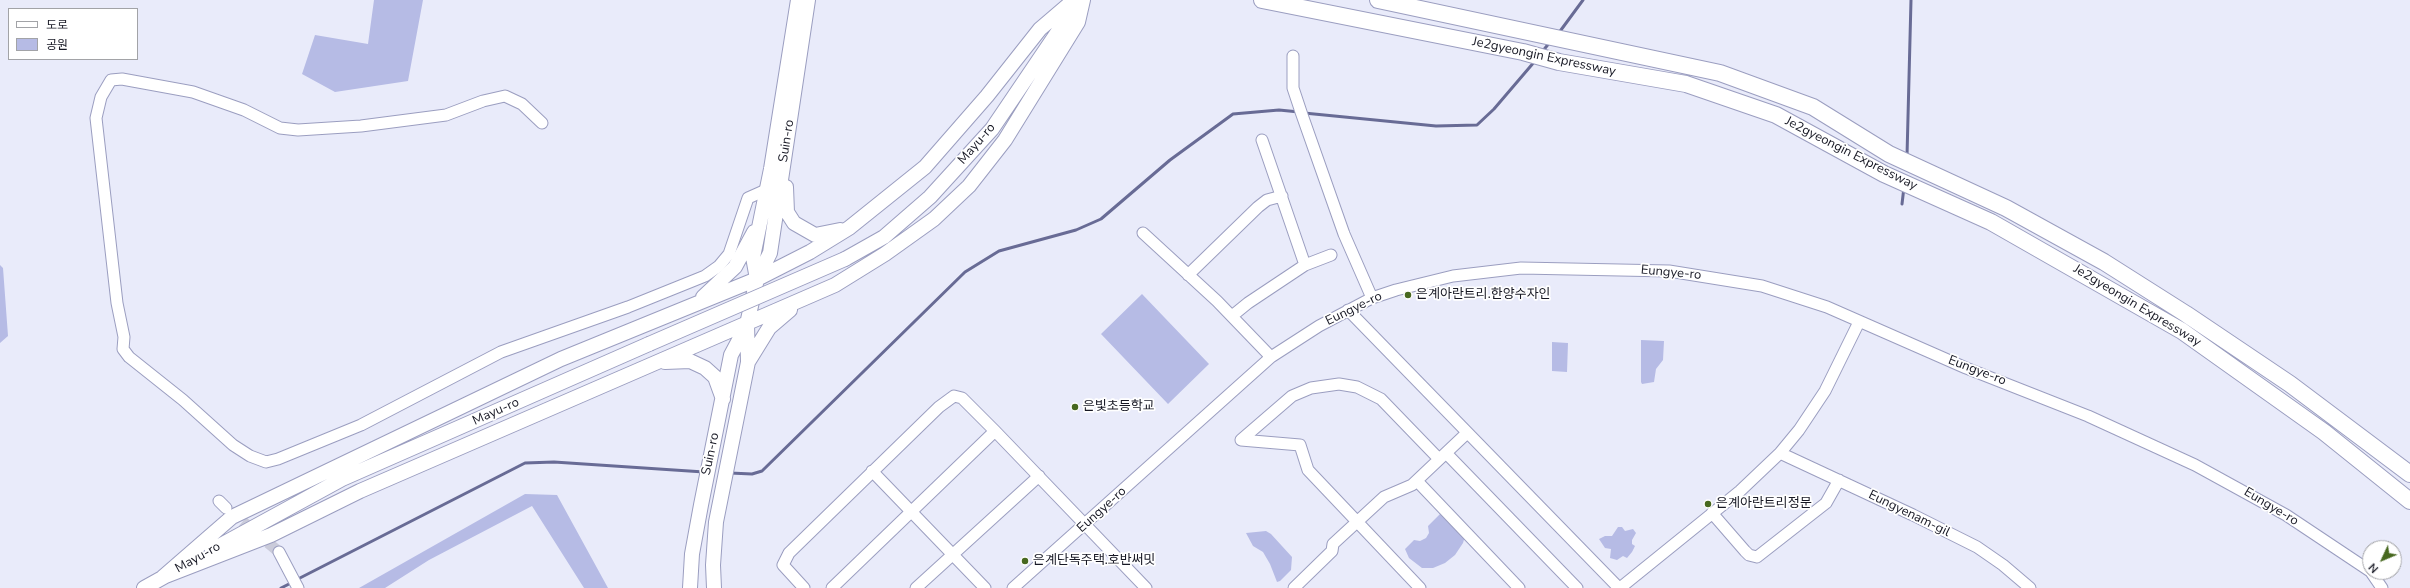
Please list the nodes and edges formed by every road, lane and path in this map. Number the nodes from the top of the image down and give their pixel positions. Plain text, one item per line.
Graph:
1 (798, 0) edge
2 (808, 0) edge
3 (1074, 0) edge
4 (1079, 0) edge
5 (1083, 0) edge
6 (1262, 0) edge
7 (1378, 0) edge
8 (1293, 56) dead end
9 (542, 123) dead end
10 (1262, 140) dead end
11 (785, 150) junction
12 (766, 190) junction
13 (1282, 196) junction
14 (760, 219) junction
15 (850, 228) junction
16 (1143, 233) dead end
17 (1331, 255) dead end
18 (1305, 265) junction
19 (1188, 275) junction
20 (757, 279) junction
21 (816, 293) junction
22 (1372, 298) junction
23 (696, 303) junction
24 (1348, 310) junction
25 (1232, 316) junction
26 (1859, 322) junction
27 (747, 324) junction
28 (1271, 357) junction
29 (748, 362) junction
30 (655, 363) junction
31 (723, 399) junction
32 (995, 430) junction
33 (1467, 433) junction
34 (1780, 453) junction
35 (1443, 456) junction
36 (872, 471) junction
37 (2410, 474) edge
38 (1039, 476) junction
39 (1839, 480) junction
40 (1416, 481) junction
41 (2410, 501) edge
42 (912, 512) junction
43 (1712, 513) junction
44 (1357, 522) junction
45 (1085, 526) junction
46 (279, 552) tunnel mouth
47 (952, 554) junction
48 (2362, 567) edge
49 (163, 577) junction
50 (144, 588) edge
51 (298, 588) edge
52 (690, 588) edge
53 (714, 588) edge
54 (804, 588) edge
55 (832, 588) edge
56 (916, 588) edge
57 (985, 588) edge
58 (1013, 588) edge
59 (1146, 588) edge
60 (1294, 588) edge
61 (1420, 588) edge
62 (1519, 588) edge
63 (1576, 588) edge
64 (1620, 588) edge
65 (2030, 588) edge

1 - 12 main road, Suin-ro
2 - 11 main road, Suin-ro
3 - 15 main road
4 - 49 main road, Mayu-ro, bridge
5 - 21 main road
6 - 41 highway, Je2gyeongin Expressway
7 - 37 highway, Je2gyeongin Expressway
8 - 22 street
9 - 12 street
10 - 13 street
11 - 15 main road
11 - 20 main road, Suin-ro
12 - 14 main road, Suin-ro
13 - 18 street
13 - 19 street
14 - 20 main road, Suin-ro
14 - 23 main road
15 - 20 main road
16 - 19 street
17 - 18 street
18 - 25 street
19 - 25 street
20 - 23 main road
20 - 27 main road, Suin-ro
21 - 27 main road
21 - 29 main road
22 - 24 street, Eungye-ro
22 - 26 street, Eungye-ro
23 - 49 main road
24 - 28 street, Eungye-ro
24 - 33 street
25 - 28 street
26 - 34 street
26 - 48 street, Eungye-ro
27 - 29 main road, Suin-ro
27 - 30 main road
27 - 31 main road, Suin-ro
28 - 45 street, Eungye-ro
29 - 53 main road, Suin-ro
30 - 31 main road
30 - 49 main road
31 - 52 main road, Suin-ro
32 - 36 street
32 - 38 street
32 - 42 street
33 - 35 street
33 - 64 street
34 - 39 street, Eungyenam-gil
34 - 43 street
35 - 40 street
35 - 44 street
35 - 63 street
36 - 42 street
36 - 54 street
38 - 45 street
38 - 47 street
39 - 43 street
39 - 65 street, Eungyenam-gil
40 - 44 street
40 - 62 street
42 - 47 street
42 - 55 street
43 - 64 street
44 - 60 street
44 - 61 street
45 - 58 street, Eungye-ro
45 - 59 street
46 - 51 street
47 - 56 street
47 - 57 street
49 - 50 main road, Mayu-ro

